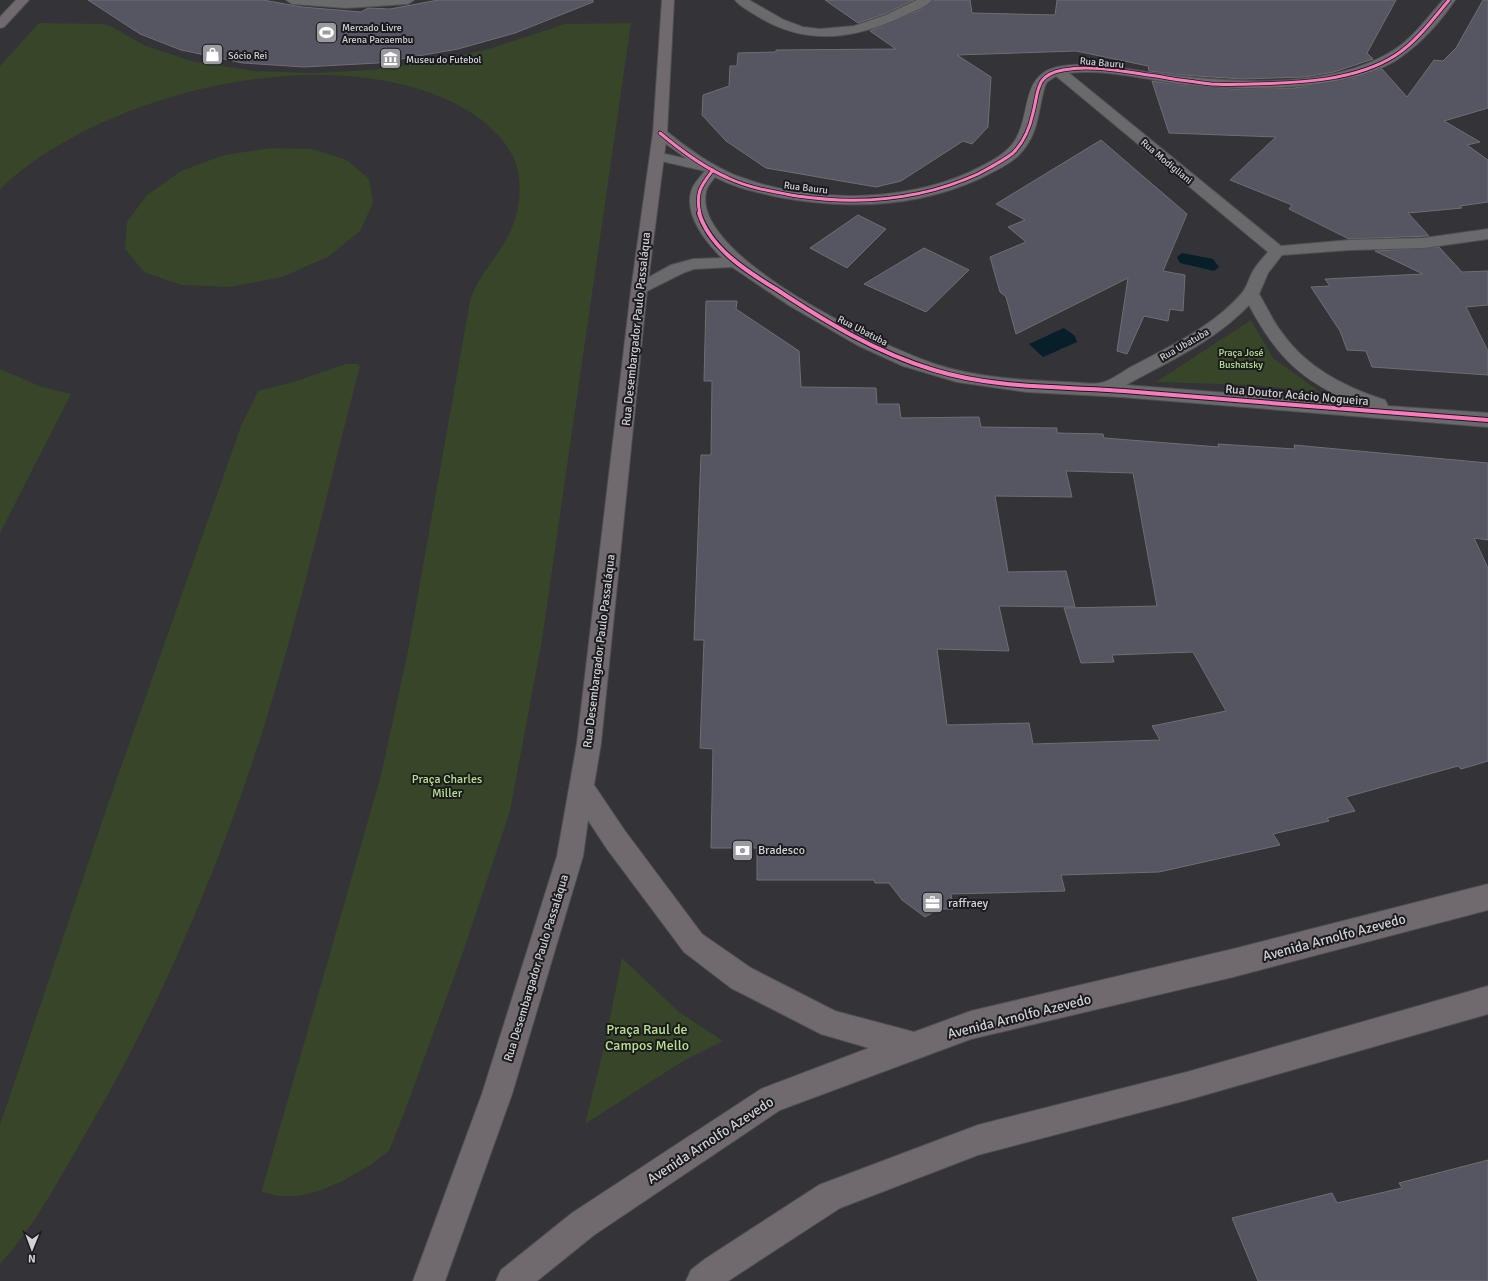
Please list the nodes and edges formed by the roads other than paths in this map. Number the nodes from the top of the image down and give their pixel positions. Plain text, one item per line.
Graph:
1 (23, 0) edge
2 (292, 0) edge
3 (408, 0) edge
4 (668, 0) edge
5 (740, 0) edge
6 (926, 0) edge
7 (1449, 0) edge
8 (0, 24) edge
9 (1058, 71) junction
10 (660, 133) junction
11 (657, 156) junction
12 (713, 170) junction
13 (1488, 234) edge
14 (1276, 251) junction
15 (736, 262) junction
16 (639, 290) junction
17 (1251, 294) junction
18 (1105, 390) junction
19 (1405, 414) junction
20 (1488, 420) edge
21 (581, 787) junction
22 (1488, 896) edge
23 (1488, 1000) edge
24 (914, 1046) junction
25 (430, 1281) edge
26 (512, 1281) edge
27 (702, 1281) edge

1 - 8 main road
2 - 3 street
4 - 10 main road, Rua Desembargador Paulo Passaláqua
5 - 6 street
7 - 9 street, Rua Bauru
9 - 12 street, Rua Bauru
9 - 14 street, Rua Modigliani
10 - 11 main road, Rua Desembargador Paulo Passaláqua
10 - 12 street, Rua Bauru
11 - 12 street, Rua Bauru
11 - 16 main road, Rua Desembargador Paulo Passaláqua
12 - 15 street, Rua Ubatuba
13 - 14 street
14 - 17 street, Rua Ubatuba
15 - 16 street
15 - 18 street, Rua Ubatuba
16 - 21 main road, Rua Desembargador Paulo Passaláqua
17 - 18 street, Rua Ubatuba
17 - 19 street, Rua Doutor Acácio Nogueira
18 - 19 street, Rua Doutor Acácio Nogueira
19 - 20 street, Rua Doutor Acácio Nogueira
21 - 24 main road
21 - 25 main road, Rua Desembargador Paulo Passaláqua
22 - 24 main road, Avenida Arnolfo Azevedo
23 - 27 main road
24 - 26 main road, Avenida Arnolfo Azevedo

